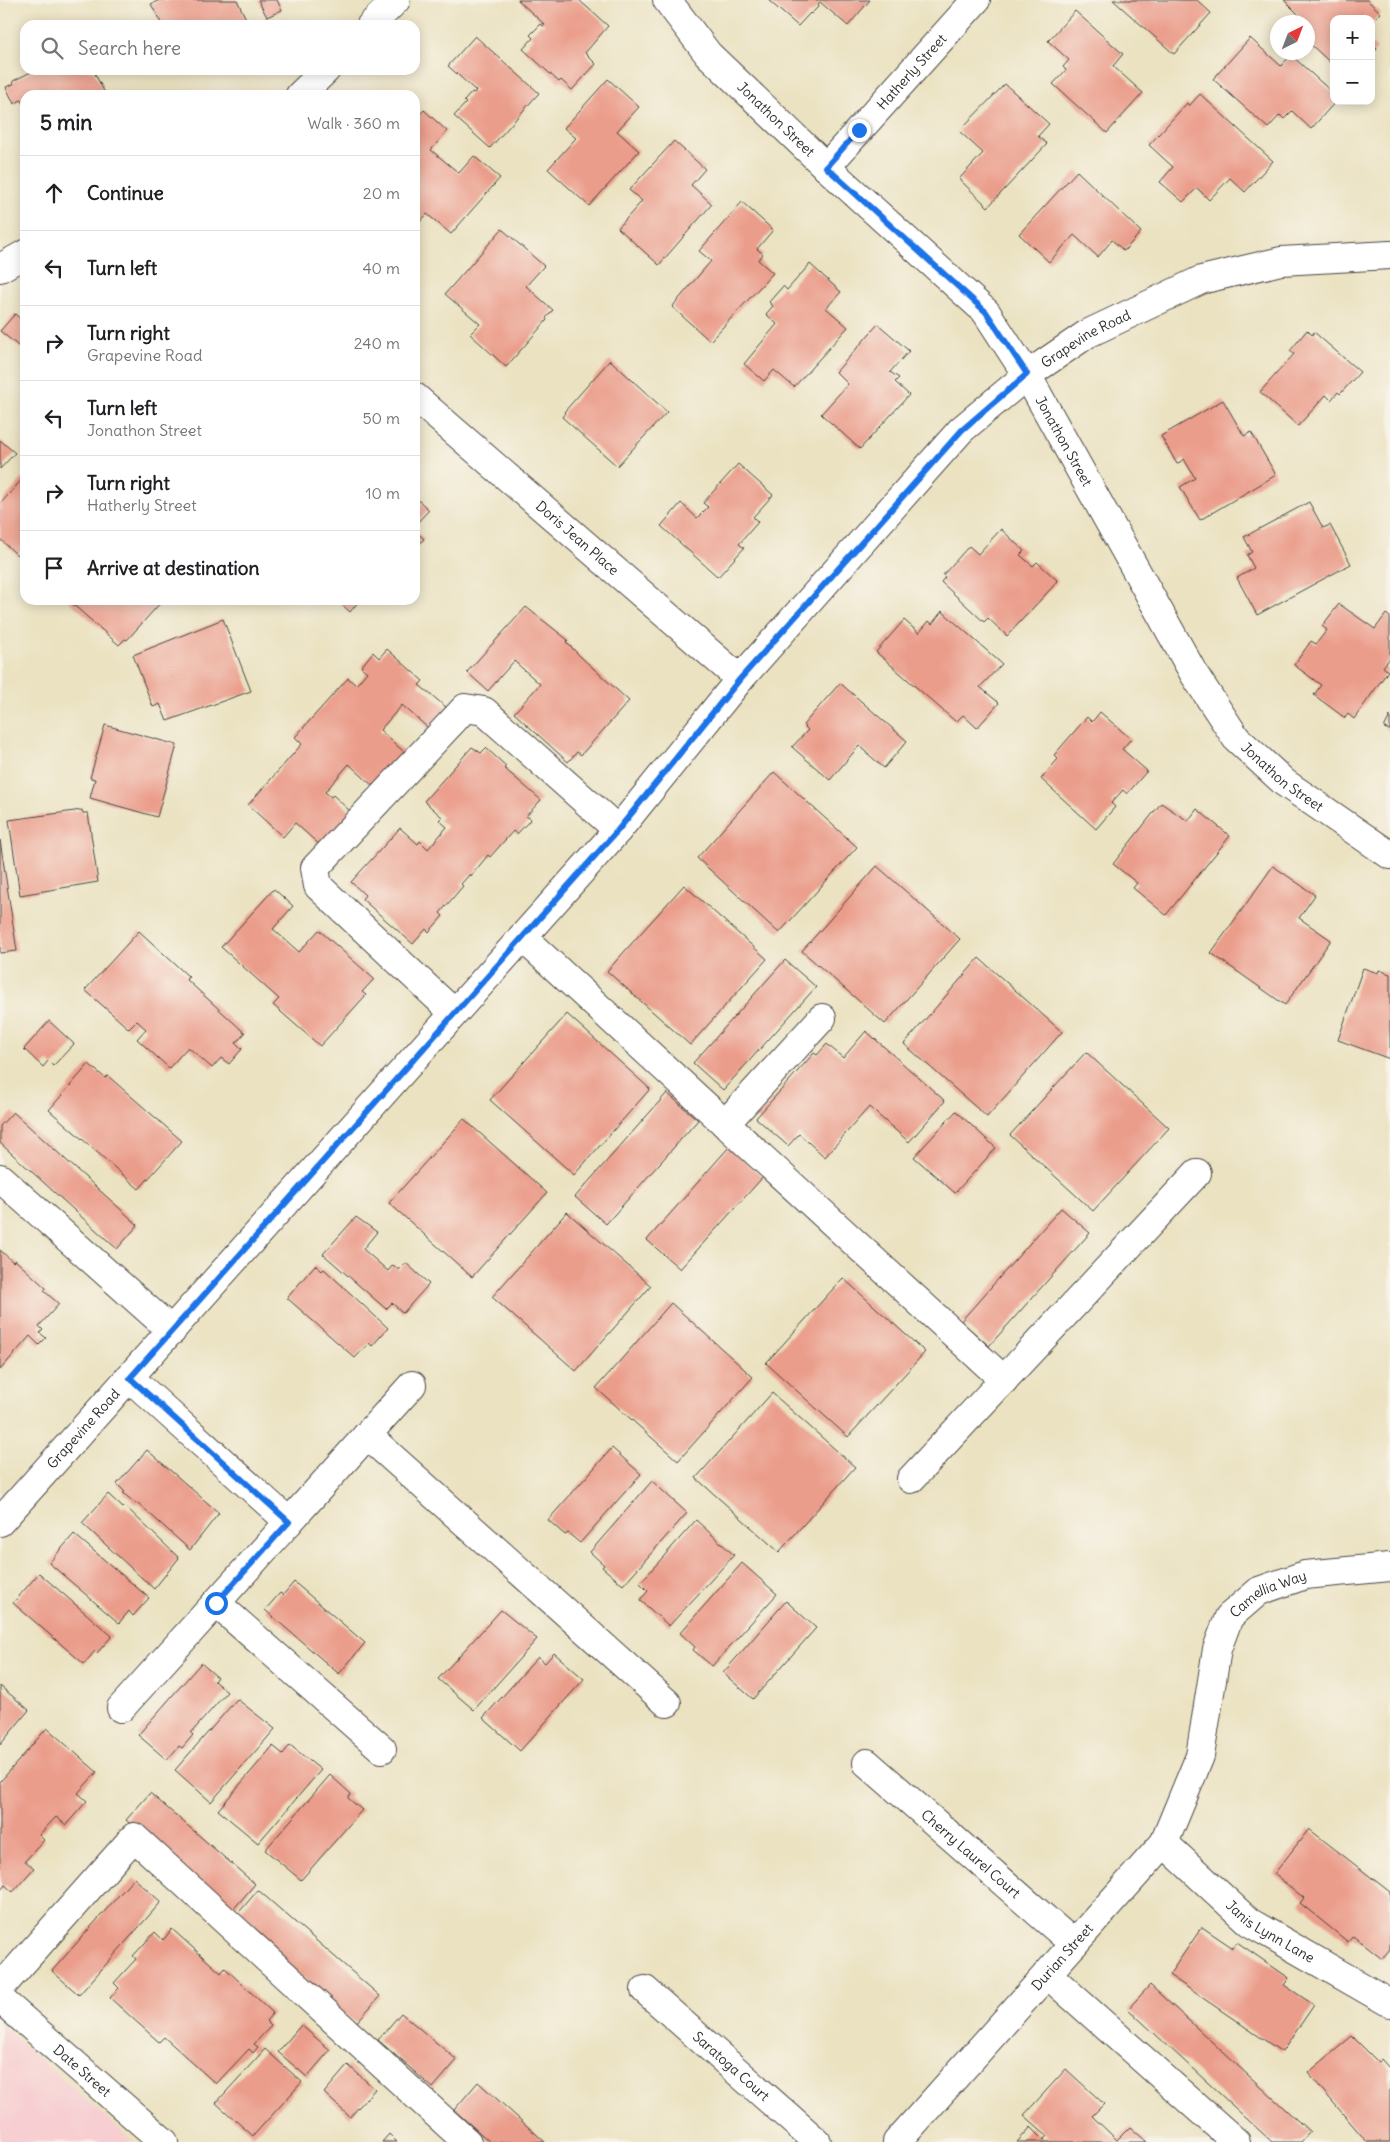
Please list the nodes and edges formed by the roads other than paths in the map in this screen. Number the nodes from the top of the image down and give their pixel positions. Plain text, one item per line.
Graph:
1 (396, 0) edge
2 (667, 0) edge
3 (976, 0) edge
4 (376, 20) edge
5 (321, 75) edge
6 (305, 90) edge
7 (826, 167) junction
8 (1390, 255) edge
9 (20, 257) edge
10 (0, 268) edge
11 (1027, 374) junction
12 (420, 401) edge
13 (740, 679) junction
14 (618, 830) junction
15 (1390, 855) edge
16 (522, 937) junction
17 (454, 1013) junction
18 (822, 1018) dead end
19 (725, 1124) junction
20 (1197, 1173) dead end
21 (0, 1178) edge
22 (172, 1331) junction
23 (130, 1378) junction
24 (1004, 1380) junction
25 (412, 1385) dead end
26 (367, 1435) junction
27 (910, 1479) dead end
28 (0, 1522) edge
29 (289, 1522) junction
30 (1390, 1567) edge
31 (216, 1603) junction
32 (667, 1703) dead end
33 (121, 1708) dead end
34 (382, 1750) dead end
35 (1200, 1756) joint
36 (867, 1763) dead end
37 (1164, 1843) junction
38 (1074, 1944) junction
39 (1047, 1974) junction
40 (0, 1988) edge
41 (645, 1990) dead end
42 (0, 1999) edge
43 (1390, 2003) edge
44 (164, 2142) edge
45 (467, 2142) edge
46 (817, 2142) edge
47 (898, 2142) edge
48 (1236, 2142) edge

1 - 4 street
2 - 7 street, Jonathon Street
3 - 7 street, Hatherly Street
5 - 6 street
7 - 11 street, Jonathon Street
8 - 11 street, Grapevine Road
9 - 10 street
11 - 13 street, Grapevine Road
11 - 15 street, Jonathon Street
12 - 13 street, Doris Jean Place
13 - 14 street, Grapevine Road
14 - 16 street, Grapevine Road
14 - 17 street
16 - 17 street, Grapevine Road
16 - 19 street
17 - 22 street, Grapevine Road
18 - 19 street
19 - 24 street
20 - 24 street
21 - 22 street
22 - 23 street, Grapevine Road
23 - 28 street, Grapevine Road
23 - 29 street
24 - 27 street
25 - 26 street
26 - 29 street
26 - 32 street
29 - 31 street
30 - 35 street, Camellia Way
31 - 33 street
31 - 34 street
35 - 37 street, Durian Street
36 - 38 street, Cherry Laurel Court
37 - 38 street, Durian Street
37 - 43 street, Janis Lynn Lane
38 - 39 street, Durian Street
39 - 47 street, Durian Street
39 - 48 street
40 - 45 street
41 - 46 street, Saratoga Court
42 - 44 street, Date Street

